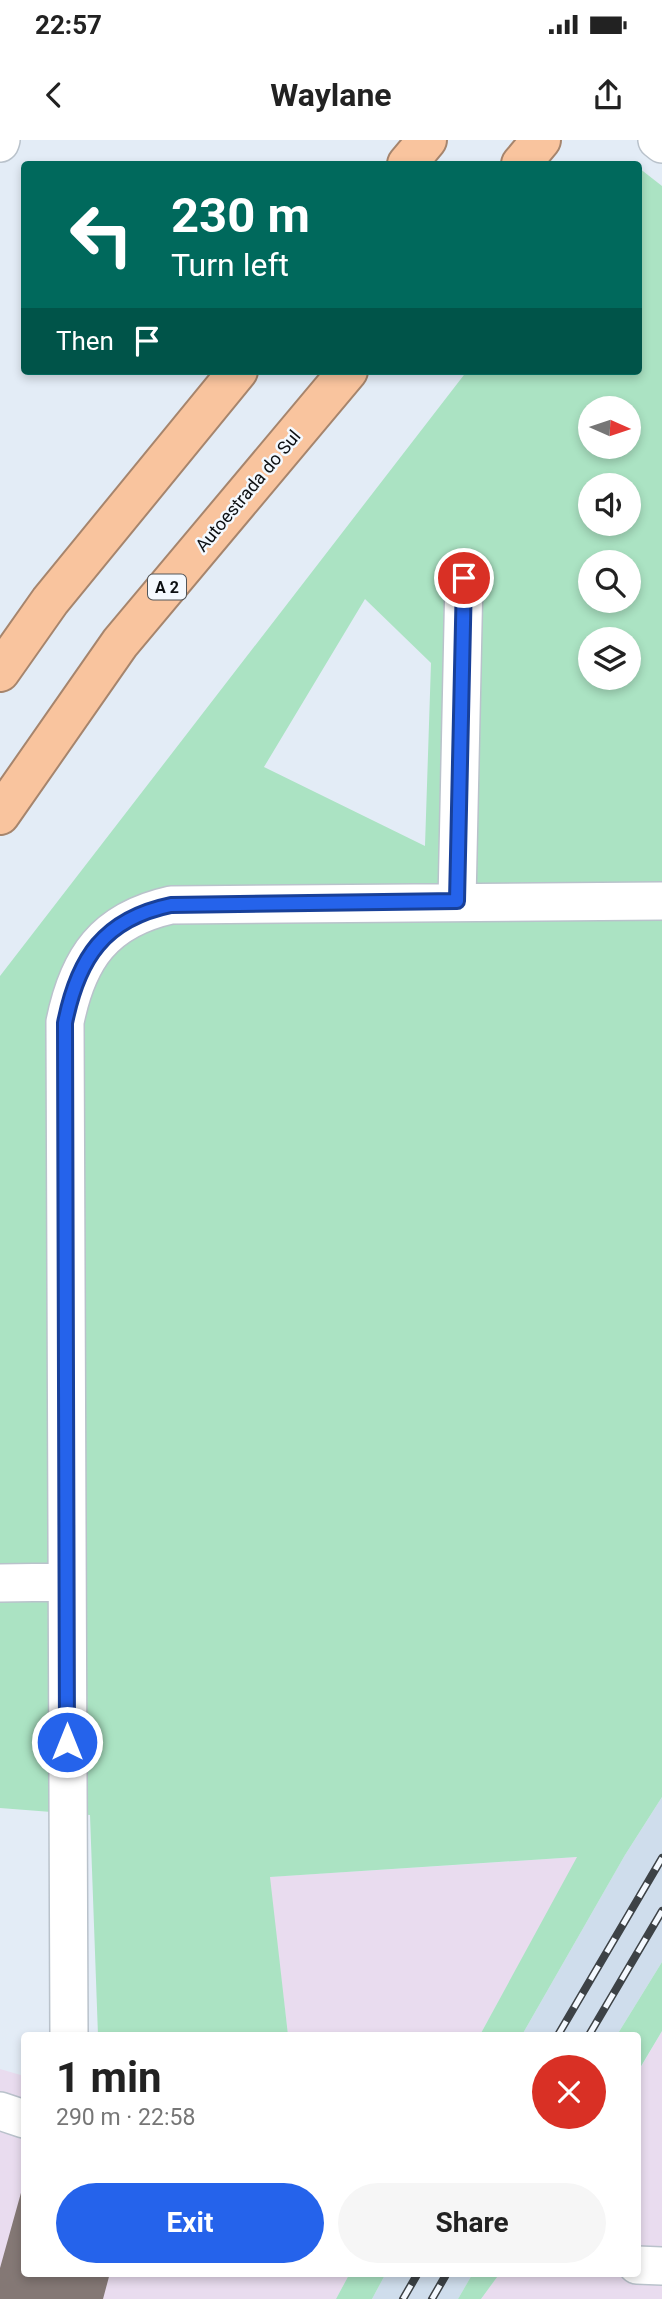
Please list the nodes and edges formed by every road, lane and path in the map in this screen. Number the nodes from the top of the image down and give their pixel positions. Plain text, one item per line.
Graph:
1 (427, 140) edge
2 (541, 140) edge
3 (657, 140) edge
4 (662, 144) edge
5 (410, 161) edge
6 (524, 161) edge
7 (235, 375) edge
8 (345, 375) edge
9 (464, 578) dead end
10 (0, 672) edge
11 (0, 815) edge
12 (457, 901) junction
13 (662, 901) edge
14 (66, 1582) junction
15 (0, 1583) edge
16 (69, 2032) edge
17 (0, 2111) edge
18 (21, 2118) edge
19 (641, 2265) edge
20 (662, 2266) edge

1 - 5 highway
2 - 6 highway
3 - 4 street
7 - 10 highway
8 - 11 highway, Autoestrada do Sul / A 2
9 - 12 street
12 - 13 street
12 - 14 street
14 - 15 street
14 - 16 street
17 - 18 street
19 - 20 street

